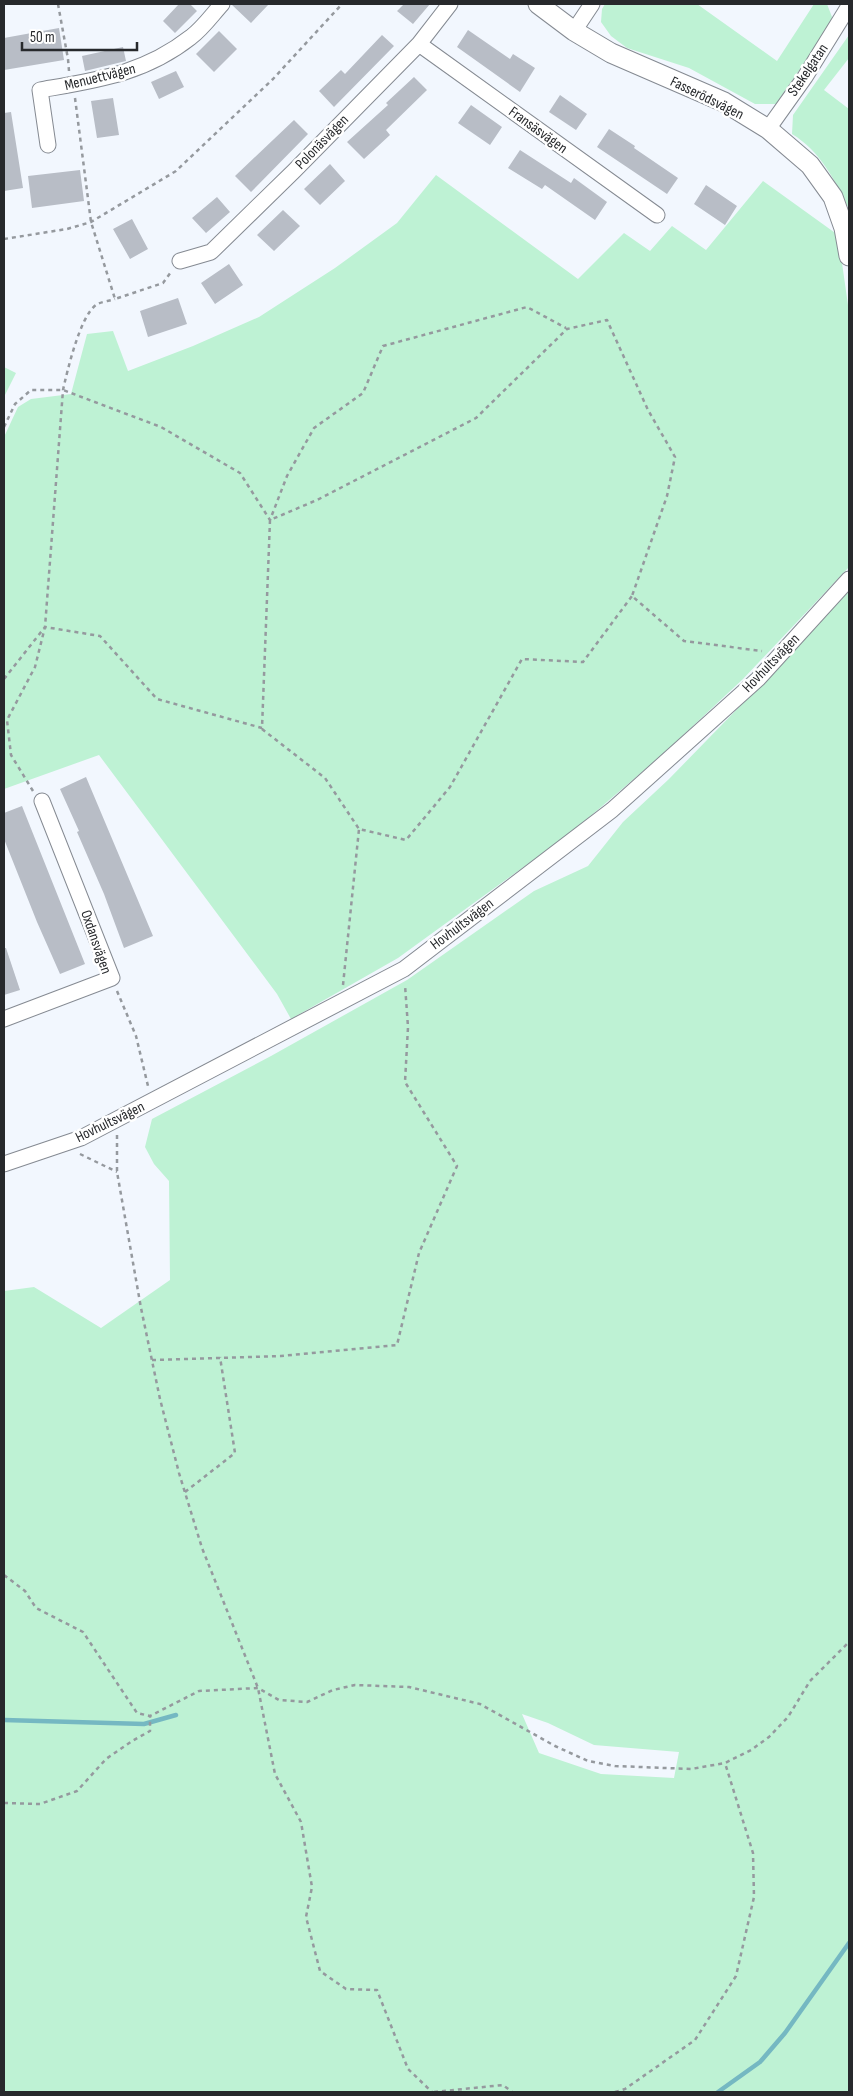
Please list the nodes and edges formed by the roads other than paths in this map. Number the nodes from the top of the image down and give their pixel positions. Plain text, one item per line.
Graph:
1 (222, 4) edge
2 (450, 4) edge
3 (538, 4) edge
4 (592, 4) edge
5 (847, 7) edge
6 (574, 31) junction
7 (419, 44) junction
8 (768, 130) junction
9 (48, 145) dead end
10 (657, 215) dead end
11 (849, 256) edge
12 (180, 261) road end
13 (849, 579) edge
14 (42, 801) road end
15 (4, 1019) edge
16 (4, 1164) edge

1 - 9 street, Menuettvägen
2 - 7 street, Polonäsvägen
3 - 6 street, Fasserödsvägen
4 - 6 street
5 - 8 street, Stekelgatan
6 - 8 street, Fasserödsvägen
7 - 10 street, Fransäsvägen
7 - 12 street, Polonäsvägen
8 - 11 street, Fasserödsvägen
13 - 16 street, Hovhultsvägen
14 - 15 street, Oxdansvägen

